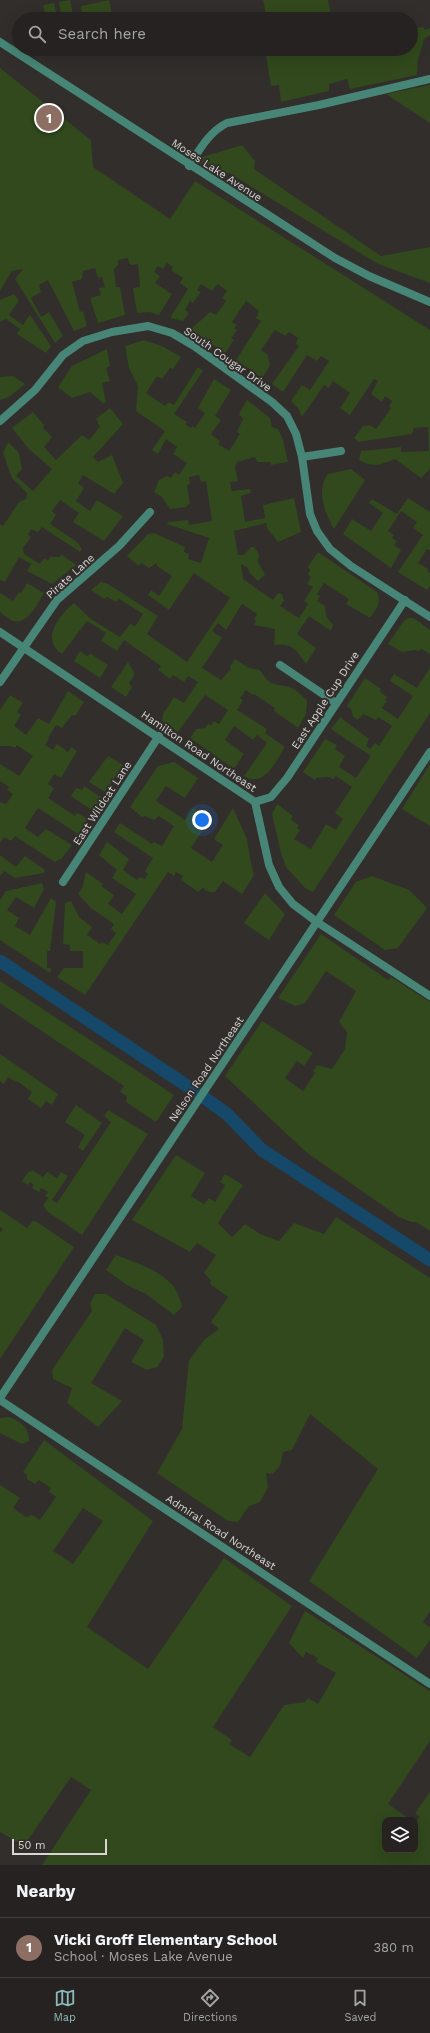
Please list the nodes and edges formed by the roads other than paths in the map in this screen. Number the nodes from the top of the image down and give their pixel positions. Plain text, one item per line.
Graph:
1 (0, 42) edge
2 (12, 50) edge
3 (21, 56) edge
4 (430, 79) edge
5 (189, 166) junction
6 (430, 302) edge
7 (0, 421) edge
8 (341, 451) dead end
9 (302, 457) junction
10 (150, 512) dead end
11 (405, 600) junction
12 (430, 617) edge
13 (0, 632) edge
14 (23, 648) junction
15 (280, 665) dead end
16 (0, 682) edge
17 (336, 703) junction
18 (158, 736) junction
19 (430, 752) edge
20 (256, 802) junction
21 (64, 882) dead end
22 (317, 922) junction
23 (430, 996) edge
24 (0, 1399) edge
25 (430, 1684) edge

1 - 2 street, Moses Lake Avenue
3 - 5 street, Moses Lake Avenue
4 - 5 street
5 - 6 street, Moses Lake Avenue
7 - 9 street, South Cougar Drive
8 - 9 street
9 - 11 street, South Cougar Drive
10 - 14 street, Pirate Lane
11 - 12 street, South Cougar Drive
11 - 17 street, East Apple Cup Drive
13 - 14 street, Hamilton Road Northeast
14 - 16 street, Pirate Lane
14 - 18 street, Hamilton Road Northeast
15 - 17 street
17 - 20 street, East Apple Cup Drive
18 - 20 street, Hamilton Road Northeast
18 - 21 street, East Wildcat Lane
19 - 22 street, Nelson Road Northeast
20 - 22 street, Hamilton Road Northeast
22 - 23 street, Hamilton Road Northeast
22 - 24 street, Nelson Road Northeast
24 - 25 street, Admiral Road Northeast

